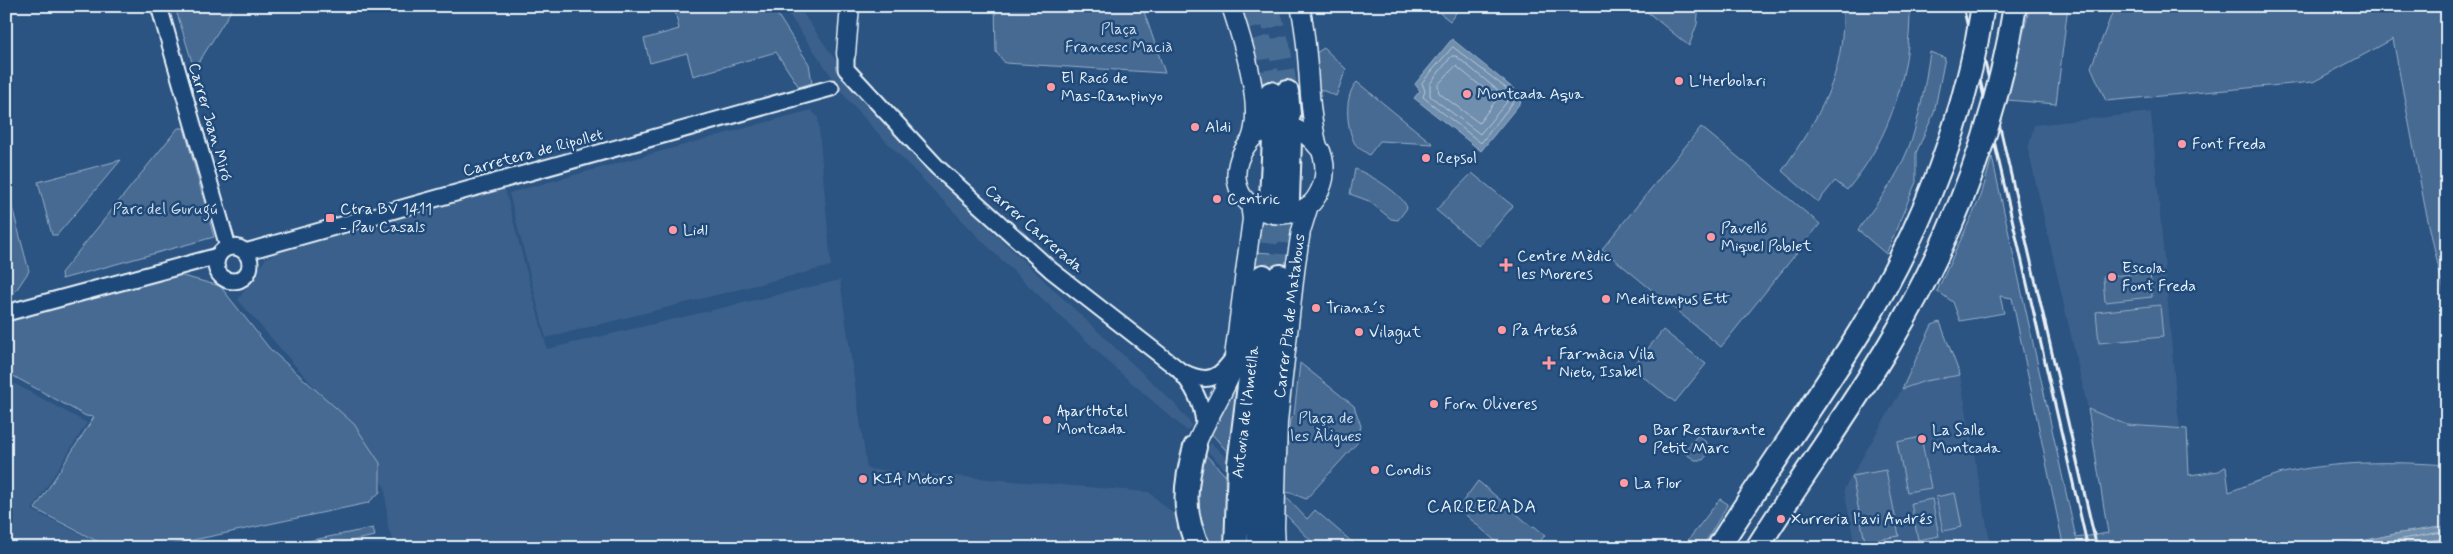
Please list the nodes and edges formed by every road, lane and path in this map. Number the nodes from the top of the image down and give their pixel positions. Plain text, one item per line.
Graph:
1 (159, 6) edge
2 (850, 6) edge
3 (1231, 6) edge
4 (1300, 6) edge
5 (1983, 6) edge
6 (2015, 6) edge
7 (846, 54) joint
8 (831, 88) dead end
9 (1279, 92) tunnel mouth
10 (1281, 115) dead end
11 (1250, 139) junction
12 (1282, 139) dead end
13 (1319, 149) junction
14 (1295, 201) junction
15 (1250, 204) junction
16 (223, 252) junction
17 (245, 252) junction
18 (179, 266) junction
19 (219, 275) junction
20 (6, 313) edge
21 (1234, 355) junction
22 (1178, 369) junction
23 (1204, 423) junction
24 (1196, 447) joint
25 (1200, 548) edge
26 (1236, 548) edge
27 (1259, 548) edge
28 (1276, 548) edge
29 (1718, 548) edge
30 (1757, 548) edge

1 - 16 street, Carrer Joan Miró
2 - 7 main road
3 - 11 main road
4 - 13 main road
5 - 29 highway, bridge
6 - 30 highway, bridge
7 - 22 street, Carrer Carrerada
8 - 17 street, Carretera de Ripollet
9 - 10 highway
11 - 13 main road
11 - 15 main road
12 - 14 highway
13 - 14 main road
14 - 15 main road
14 - 28 main road, Carrer Pla de Matabous
15 - 21 main road
16 - 17 street
16 - 18 street
16 - 19 street
17 - 19 street
18 - 19 street
18 - 20 street
21 - 22 street
21 - 23 main road
22 - 23 street, Carrer Carrerada
23 - 24 main road
24 - 25 highway
26 - 27 highway, Autovia de l'Ametlla

